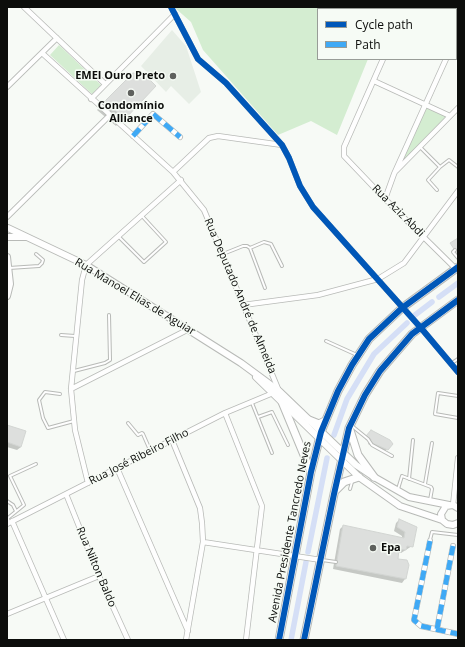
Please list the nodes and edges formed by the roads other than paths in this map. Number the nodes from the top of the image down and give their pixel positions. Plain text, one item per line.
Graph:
1 (24, 7) edge
2 (170, 7) edge
3 (175, 14) junction
4 (57, 38) junction
5 (42, 53) junction
6 (383, 60) edge
7 (446, 60) edge
8 (374, 81) junction
9 (105, 84) junction
10 (7, 87) edge
11 (91, 98) junction
12 (425, 105) junction
13 (458, 108) edge
14 (110, 115) junction
15 (450, 116) junction
16 (133, 136) junction
17 (180, 137) dead end
18 (282, 145) junction
19 (420, 147) junction
20 (440, 167) junction
21 (458, 167) edge
22 (173, 172) junction
23 (394, 174) junction
24 (181, 180) junction
25 (437, 190) dead end
26 (458, 191) edge
27 (385, 199) junction
28 (141, 215) junction
29 (8, 217) edge
30 (7, 226) edge
31 (118, 236) junction
32 (423, 236) junction
33 (7, 237) edge
34 (26, 237) junction
35 (250, 248) junction
36 (455, 250) dead end
37 (36, 254) dead end
38 (223, 254) junction
39 (7, 257) edge
40 (458, 258) edge
41 (86, 265) junction
42 (8, 266) edge
43 (282, 266) dead end
44 (457, 267) edge
45 (378, 279) junction
46 (265, 288) dead end
47 (7, 296) edge
48 (458, 300) edge
49 (243, 306) junction
50 (405, 311) junction
51 (109, 315) dead end
52 (419, 325) junction
53 (189, 329) junction
54 (61, 335) dead end
55 (76, 336) junction
56 (326, 341) dead end
57 (358, 356) junction
58 (458, 359) edge
59 (451, 364) junction
60 (73, 371) junction
61 (458, 372) edge
62 (71, 389) junction
63 (276, 392) junction
64 (60, 394) dead end
65 (458, 396) edge
66 (251, 402) junction
67 (282, 402) junction
68 (225, 413) junction
69 (258, 418) junction
70 (458, 418) edge
71 (309, 420) junction
72 (74, 421) junction
73 (325, 421) junction
74 (128, 423) dead end
75 (350, 427) junction
76 (320, 435) junction
77 (172, 440) junction
78 (413, 440) dead end
79 (432, 443) dead end
80 (288, 445) dead end
81 (150, 451) junction
82 (344, 452) junction
83 (272, 453) dead end
84 (392, 456) dead end
85 (458, 458) edge
86 (342, 460) junction
87 (36, 464) dead end
88 (117, 468) junction
89 (311, 472) junction
90 (357, 478) junction
91 (374, 478) junction
92 (409, 479) junction
93 (88, 483) junction
94 (425, 484) junction
95 (350, 489) dead end
96 (397, 490) junction
97 (66, 494) junction
98 (334, 494) junction
99 (410, 497) junction
100 (7, 501) edge
101 (430, 501) junction
102 (400, 506) junction
103 (453, 506) edge
104 (16, 511) junction
105 (442, 520) junction
106 (10, 523) edge
107 (458, 523) edge
108 (458, 535) edge
109 (430, 541) joint
110 (203, 542) junction
111 (453, 546) dead end
112 (257, 550) junction
113 (297, 556) junction
114 (317, 559) junction
115 (336, 562) dead end
116 (99, 576) junction
117 (45, 598) junction
118 (7, 614) edge
119 (437, 629) junction
120 (188, 631) junction
121 (458, 634) edge
122 (64, 640) edge
123 (128, 640) edge
124 (186, 640) edge
125 (246, 640) edge
126 (279, 640) edge
127 (304, 640) edge

1 - 4 street
2 - 3 street
3 - 9 street
3 - 18 street
4 - 5 street
4 - 9 street
5 - 10 street
5 - 11 street, Rua Deputado André de Almeida
6 - 8 street
7 - 12 street
8 - 12 street
8 - 27 street, Rua Aziz Abdi
9 - 11 street
11 - 14 street, Rua Deputado André de Almeida
12 - 15 street
12 - 23 street
13 - 15 street
14 - 16 street, Rua Deputado André de Almeida
14 - 29 street
15 - 19 street
16 - 17 street
16 - 22 street, Rua Deputado André de Almeida
18 - 22 street
18 - 45 street
19 - 20 lane
19 - 23 street
20 - 21 lane
20 - 25 lane
22 - 24 street, Rua Deputado André de Almeida
23 - 27 street
24 - 28 street
24 - 38 street, Rua Deputado André de Almeida
26 - 32 street
27 - 32 street, Rua Aziz Abdi
28 - 31 street
28 - 31 lane
29 - 30 street
30 - 33 main road
30 - 34 main road, Rua Manoel Elias de Aguiar
31 - 41 street
32 - 44 street, Rua Aziz Abdi
32 - 45 street
33 - 34 main road, Rua Manoel Elias de Aguiar
34 - 41 main road, Rua Manoel Elias de Aguiar
35 - 38 lane
35 - 43 lane
35 - 46 lane
36 - 40 lane
37 - 42 lane
38 - 49 street, Rua Deputado André de Almeida
39 - 42 main road
41 - 53 main road, Rua Manoel Elias de Aguiar
41 - 55 street
42 - 47 main road
44 - 50 main road, Avenida Presidente Tancredo Neves
45 - 49 street
45 - 50 street
48 - 52 main road
49 - 63 street, Rua Deputado André de Almeida
50 - 52 street
50 - 57 main road, Avenida Presidente Tancredo Neves
51 - 60 lane
52 - 59 street
52 - 75 main road
53 - 62 street
53 - 63 main road, Rua Manoel Elias de Aguiar
54 - 55 lane
55 - 60 street
56 - 57 lane
57 - 73 main road, Avenida Presidente Tancredo Neves
58 - 59 lane
59 - 61 street
60 - 62 street
62 - 72 street
63 - 66 street, Rua José Ribeiro Filho
63 - 67 main road, Rua Manoel Elias de Aguiar
63 - 71 main road, Rua Manoel Elias de Aguiar
64 - 72 lane
65 - 70 lane
66 - 68 street, Rua José Ribeiro Filho
66 - 69 lane
67 - 76 main road, Rua Manoel Elias de Aguiar
67 - 89 main road
68 - 77 street, Rua José Ribeiro Filho
68 - 112 street
69 - 80 lane
69 - 83 lane
71 - 73 main road
71 - 76 main road, Rua Manoel Elias de Aguiar
72 - 93 street
73 - 76 main road, Avenida Presidente Tancredo Neves
74 - 81 lane
75 - 82 main road
75 - 84 lane
75 - 91 main road
76 - 82 main road, Rua Manoel Elias de Aguiar
76 - 86 main road, Rua Manoel Elias de Aguiar
76 - 89 main road, Avenida Presidente Tancredo Neves
77 - 81 street, Rua José Ribeiro Filho
77 - 110 street
78 - 92 lane
79 - 94 lane
81 - 88 street, Rua José Ribeiro Filho
82 - 86 main road
82 - 91 main road, Rua Manoel Elias de Aguiar
85 - 103 street
86 - 90 main road, Rua Manoel Elias de Aguiar
86 - 98 main road
87 - 104 lane
88 - 93 street, Rua José Ribeiro Filho
88 - 120 street
89 - 113 main road, Avenida Presidente Tancredo Neves
90 - 95 lane
90 - 98 main road
90 - 102 main road, Rua Manoel Elias de Aguiar
91 - 96 main road, Rua Manoel Elias de Aguiar
92 - 94 lane
92 - 96 lane
93 - 97 street, Rua José Ribeiro Filho
94 - 101 lane
96 - 99 main road, Rua Manoel Elias de Aguiar
97 - 106 street, Rua José Ribeiro Filho
97 - 116 street, Rua Nilton Baldo
98 - 114 main road
99 - 101 main road, Rua Manoel Elias de Aguiar
99 - 102 main road
100 - 104 lane
101 - 103 main road, Rua Manoel Elias de Aguiar
102 - 105 main road, Rua Manoel Elias de Aguiar
103 - 105 main road
104 - 106 lane
105 - 107 main road, Rua Manoel Elias de Aguiar
106 - 117 street
108 - 109 lane
109 - 119 street
110 - 112 street
110 - 120 street
111 - 119 street
112 - 113 street
112 - 125 street
113 - 114 street
113 - 126 main road, Avenida Presidente Tancredo Neves
114 - 115 lane
114 - 127 main road
116 - 117 street
116 - 123 street, Rua Nilton Baldo
117 - 118 street
117 - 122 street
119 - 121 street
120 - 124 street

